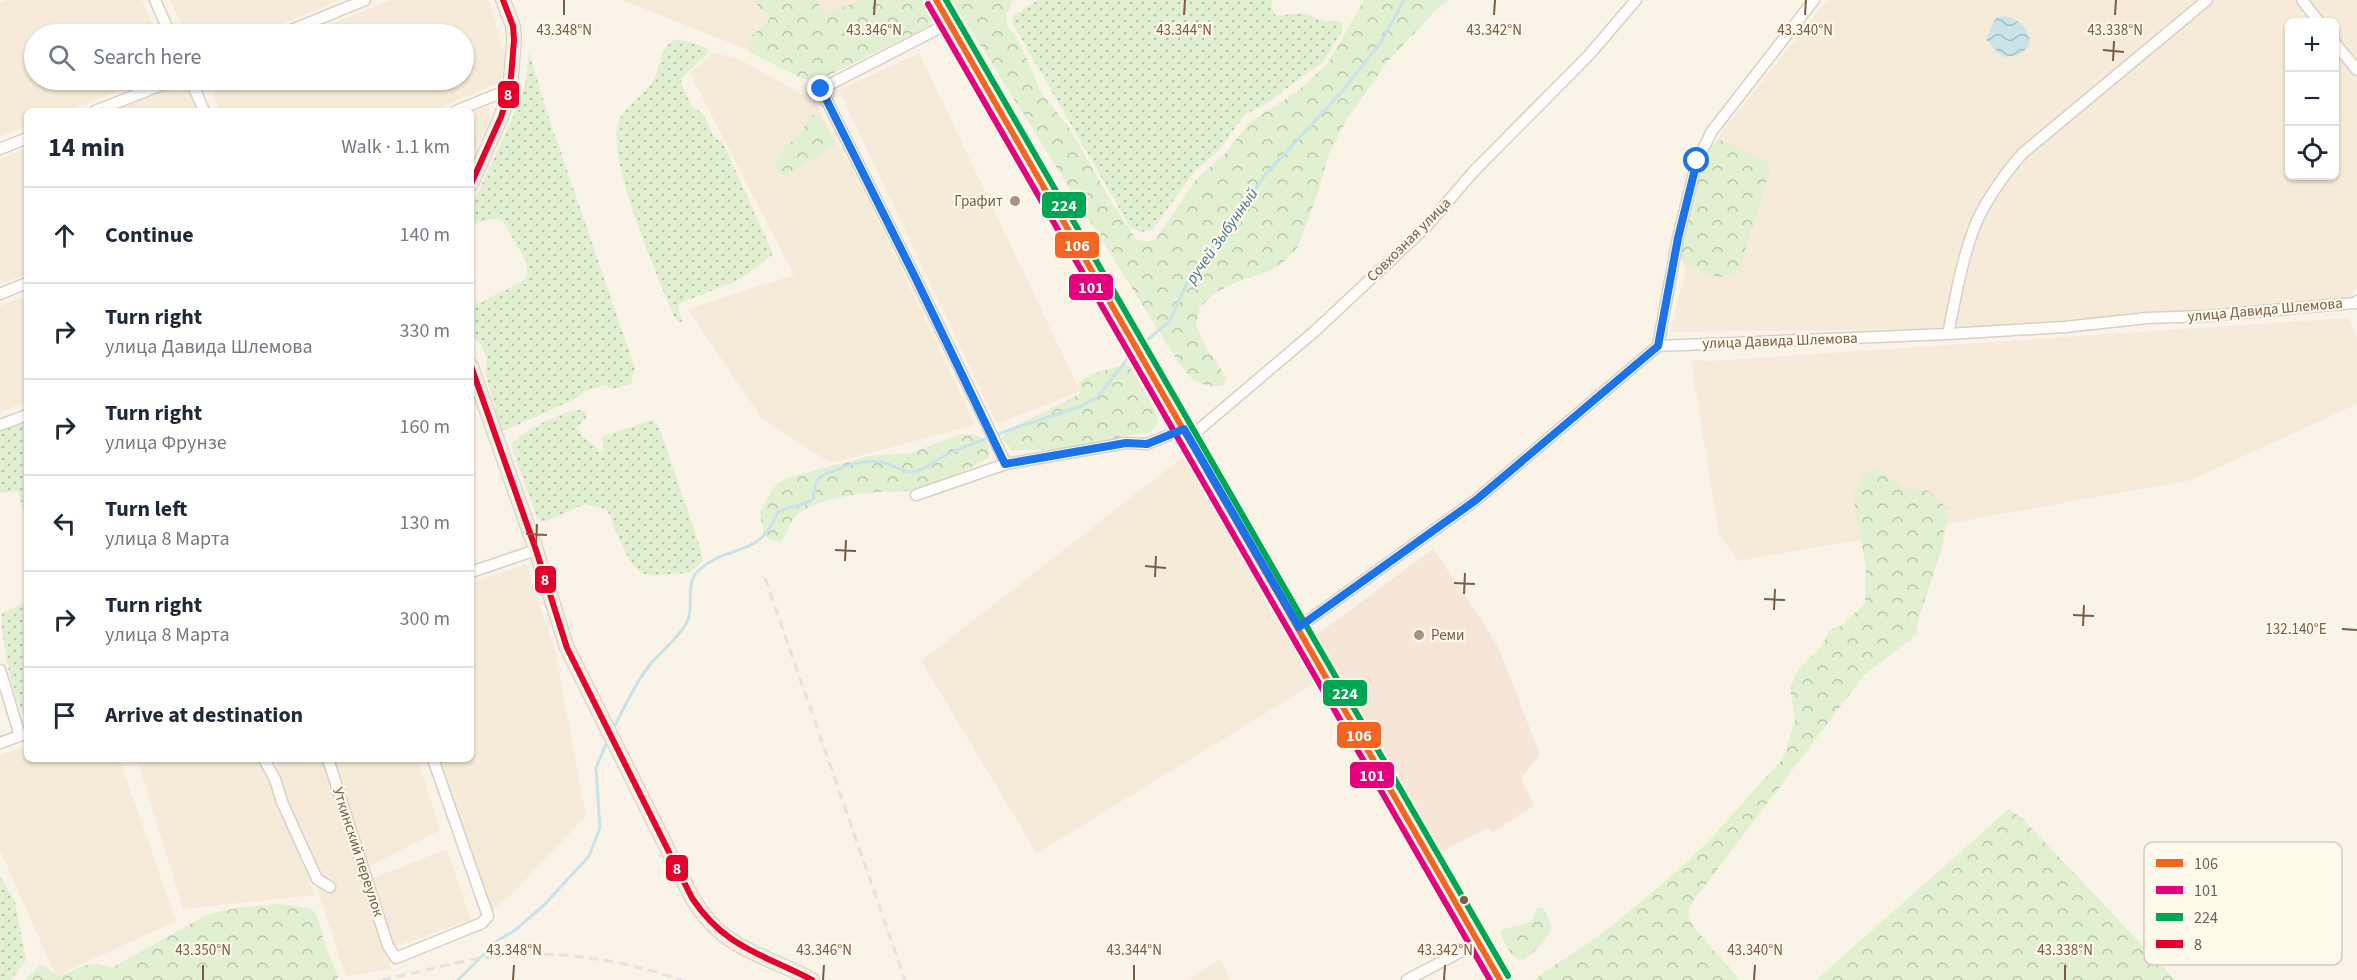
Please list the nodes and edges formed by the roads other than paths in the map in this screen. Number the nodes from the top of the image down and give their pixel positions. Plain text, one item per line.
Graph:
1 (155, 0) edge
2 (365, 0) edge
3 (503, 0) edge
4 (936, 0) edge
5 (1636, 0) edge
6 (1814, 0) edge
7 (2208, 0) edge
8 (2302, 0) edge
9 (2316, 18) edge
10 (949, 23) junction
11 (166, 24) edge
12 (306, 24) edge
13 (2339, 48) edge
14 (2357, 70) edge
15 (149, 90) edge
16 (195, 90) edge
17 (510, 90) junction
18 (103, 108) edge
19 (203, 108) edge
20 (464, 108) edge
21 (24, 139) edge
22 (0, 149) edge
23 (474, 177) edge
24 (24, 284) edge
25 (0, 294) edge
26 (2357, 301) edge
27 (1948, 334) junction
28 (1658, 346) junction
29 (474, 374) edge
30 (24, 416) edge
31 (0, 425) edge
32 (1187, 434) junction
33 (1005, 464) junction
34 (916, 495) dead end
35 (536, 550) junction
36 (474, 571) edge
37 (1299, 627) junction
38 (0, 670) edge
39 (23, 734) edge
40 (0, 743) edge
41 (266, 762) edge
42 (329, 762) edge
43 (434, 762) edge
44 (330, 887) dead end
45 (1479, 942) junction
46 (812, 980) edge
47 (1407, 980) edge
48 (1500, 980) edge

1 - 11 street
2 - 12 street
3 - 17 main road
4 - 10 main road
5 - 32 street, Совхозная улица
6 - 28 street
7 - 27 street
8 - 9 street
10 - 32 main road
10 - 33 street
13 - 14 street
15 - 18 street
16 - 19 street
17 - 20 street
17 - 23 main road
21 - 22 street
24 - 25 street
26 - 27 street, улица Давида Шлемова
27 - 28 street, улица Давида Шлемова
28 - 37 street
29 - 35 main road
30 - 31 street
32 - 33 street, Совхозная улица
32 - 37 main road
33 - 34 street, Совхозная улица
35 - 36 street
35 - 46 main road
37 - 45 main road
38 - 39 street
39 - 40 street
41 - 44 street
42 - 43 street, Уткинский переулок
45 - 47 street
45 - 48 main road

